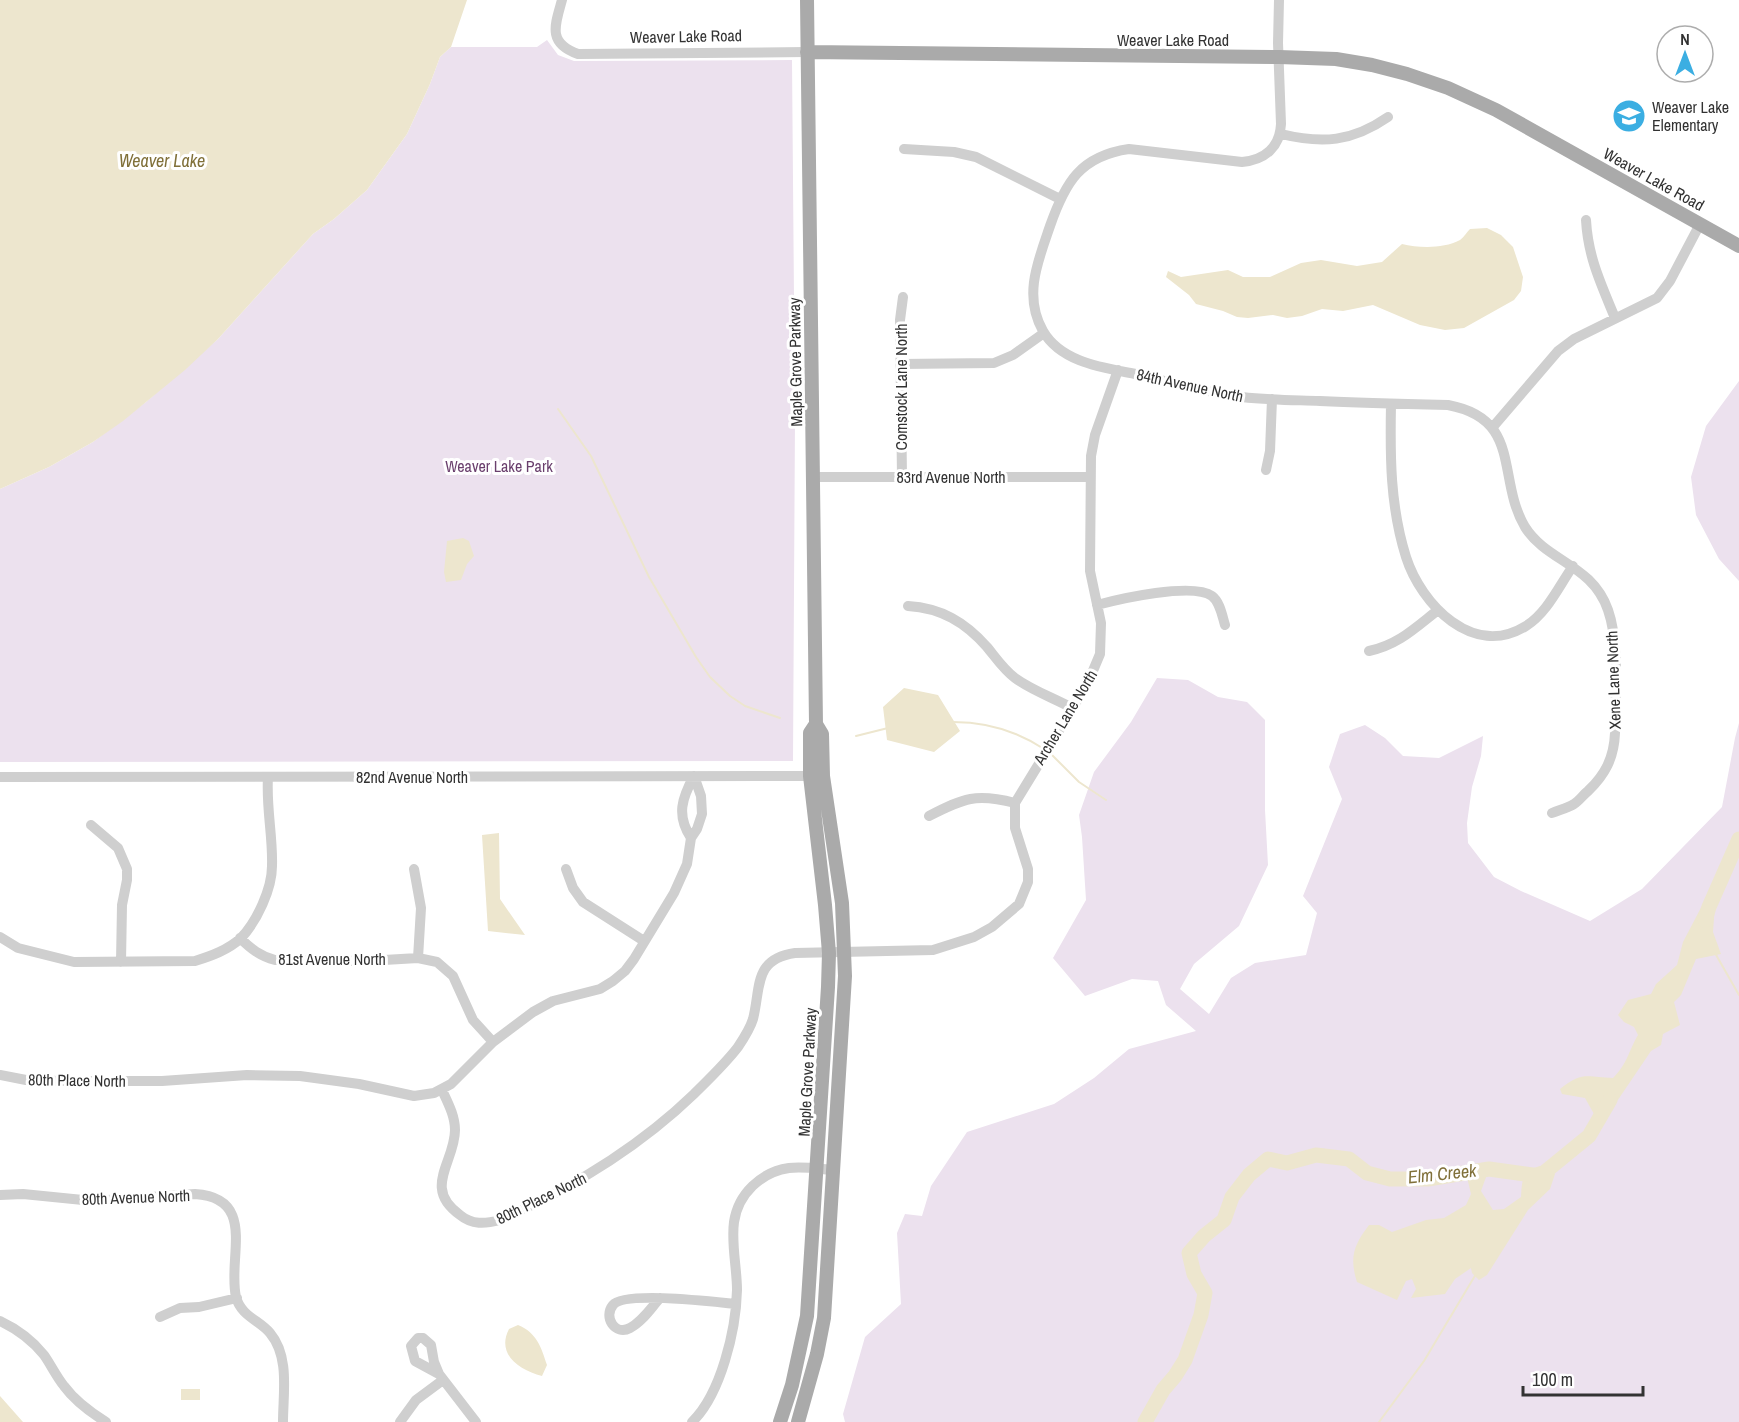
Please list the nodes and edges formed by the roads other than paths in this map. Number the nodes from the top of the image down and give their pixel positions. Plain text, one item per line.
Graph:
1 (562, 0) edge
2 (807, 0) edge
3 (1280, 0) edge
4 (807, 52) junction
5 (1279, 57) junction
6 (1388, 117) dead end
7 (1281, 134) junction
8 (904, 149) dead end
9 (1060, 199) junction
10 (1586, 220) dead end
11 (1700, 224) junction
12 (1739, 246) edge
13 (903, 297) dead end
14 (1615, 318) junction
15 (1044, 333) junction
16 (900, 364) junction
17 (1118, 370) junction
18 (1272, 399) junction
19 (1391, 404) junction
20 (1492, 428) junction
21 (1266, 470) dead end
22 (812, 477) junction
23 (902, 477) junction
24 (1089, 477) junction
25 (1573, 566) junction
26 (1097, 605) junction
27 (908, 606) dead end
28 (1438, 610) junction
29 (1226, 625) dead end
30 (1369, 651) dead end
31 (1072, 708) junction
32 (694, 776) junction
33 (817, 776) junction
34 (0, 777) edge
35 (268, 777) junction
36 (1015, 803) junction
37 (1552, 813) dead end
38 (929, 816) dead end
39 (91, 825) dead end
40 (691, 838) junction
41 (414, 869) dead end
42 (566, 869) dead end
43 (0, 937) edge
44 (240, 938) junction
45 (644, 941) junction
46 (845, 952) junction
47 (829, 953) junction
48 (418, 958) junction
49 (121, 962) junction
50 (493, 1042) junction
51 (0, 1075) edge
52 (442, 1090) junction
53 (817, 1169) junction
54 (834, 1170) junction
55 (0, 1195) edge
56 (237, 1298) junction
57 (660, 1298) junction
58 (736, 1304) junction
59 (160, 1317) dead end
60 (0, 1321) edge
61 (106, 1422) edge
62 (283, 1422) edge
63 (400, 1422) edge
64 (476, 1422) edge
65 (692, 1422) edge
66 (780, 1422) edge
67 (798, 1422) edge

1 - 4 street, Weaver Lake Road
2 - 4 main road, Maple Grove Parkway
3 - 5 street
4 - 5 main road, Weaver Lake Road
4 - 22 main road, Maple Grove Parkway
5 - 7 street
5 - 11 main road, Weaver Lake Road
6 - 7 street
7 - 9 street
8 - 9 street
9 - 15 street
10 - 14 street
11 - 12 main road, Weaver Lake Road
11 - 14 street
13 - 16 street, Comstock Lane North
14 - 20 street
15 - 16 street
15 - 17 street, 84th Avenue North
16 - 23 street, Comstock Lane North
17 - 18 street, 84th Avenue North
17 - 24 street, Archer Lane North
18 - 19 street, 84th Avenue North
18 - 21 street
19 - 20 street, 84th Avenue North
19 - 28 street
20 - 25 street, Xene Lane North
22 - 23 street, 83rd Avenue North
22 - 33 main road, Maple Grove Parkway
23 - 24 street, 83rd Avenue North
24 - 26 street, Archer Lane North
25 - 28 street
25 - 37 street, Xene Lane North
26 - 29 street
26 - 31 street, Archer Lane North
27 - 31 street
28 - 30 street
31 - 36 street, Archer Lane North
32 - 33 street, 82nd Avenue North
32 - 35 street, 82nd Avenue North
32 - 40 street
32 - 40 street
33 - 46 main road, Maple Grove Parkway
33 - 47 main road, Maple Grove Parkway
34 - 35 street, 82nd Avenue North
35 - 44 street
36 - 38 street
36 - 46 street
39 - 49 street
40 - 45 street
41 - 48 street
42 - 45 street
43 - 49 street
44 - 48 street, 81st Avenue North
44 - 49 street
45 - 50 street
46 - 47 street, 80th Place North
46 - 54 main road, Maple Grove Parkway
47 - 52 street, 80th Place North
47 - 53 main road, Maple Grove Parkway
48 - 50 street, 81st Avenue North
50 - 52 street
51 - 52 street, 80th Place North
53 - 54 street
53 - 58 street
53 - 66 main road, Maple Grove Parkway
54 - 67 main road, Maple Grove Parkway
55 - 56 street, 80th Avenue North
56 - 59 street
56 - 62 street
57 - 57 street
57 - 58 street
58 - 65 street
60 - 61 street
63 - 64 street

